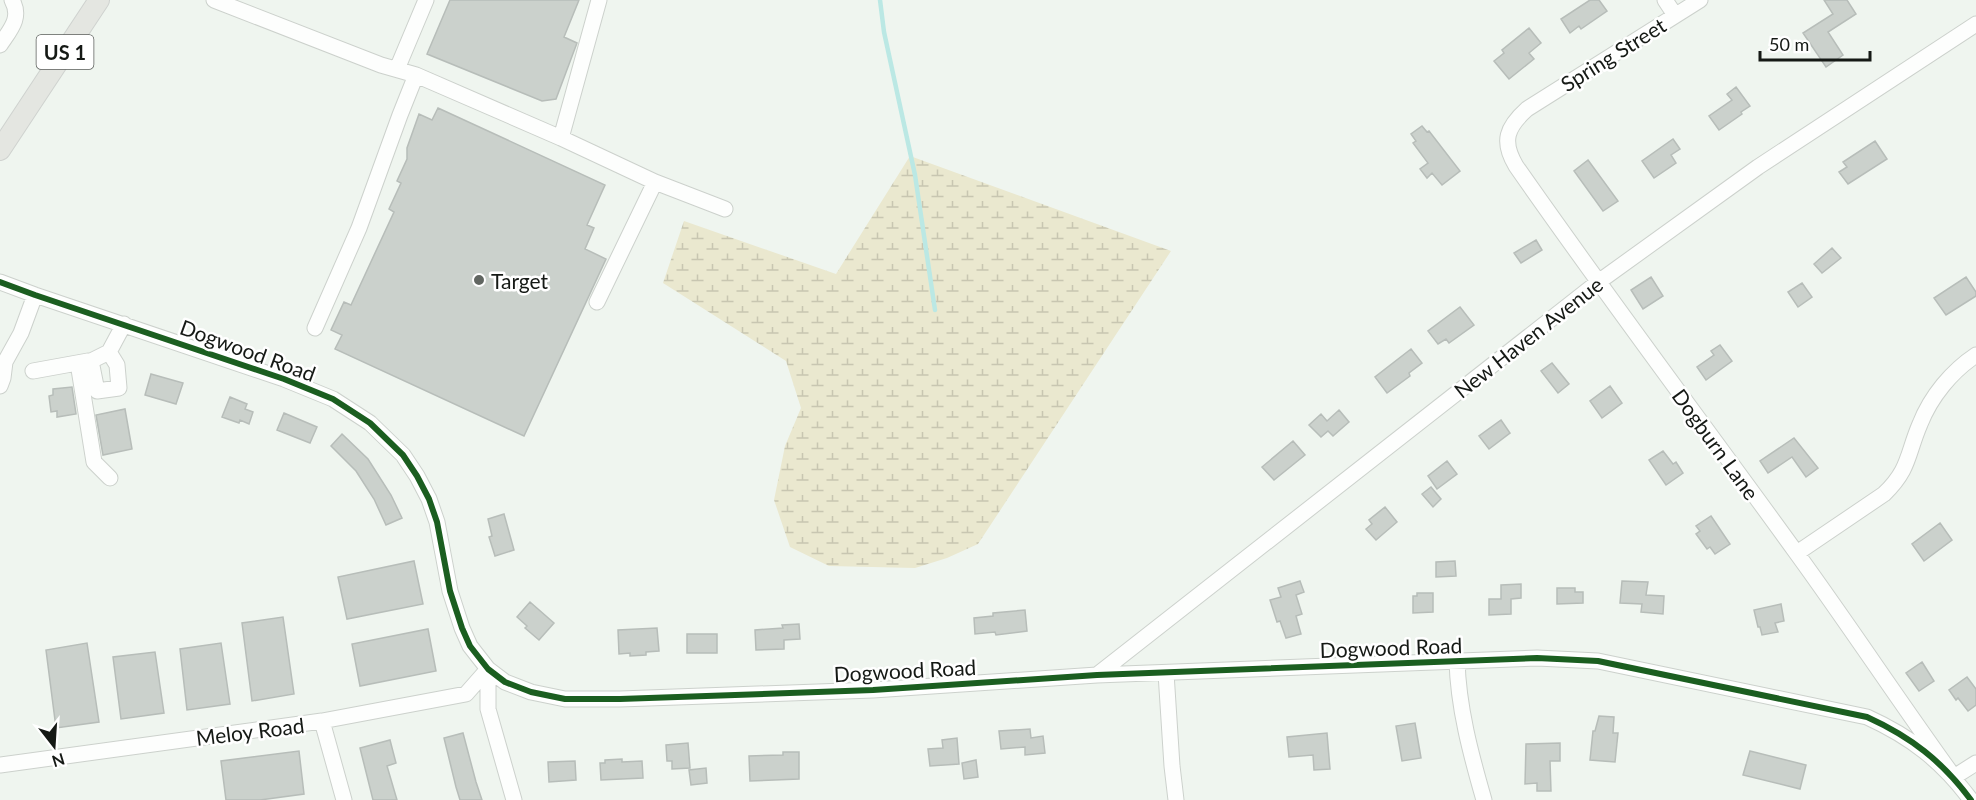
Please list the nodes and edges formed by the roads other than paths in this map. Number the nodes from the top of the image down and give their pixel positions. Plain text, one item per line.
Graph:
1 (12, 0) edge
2 (99, 0) edge
3 (214, 0) edge
4 (426, 0) edge
5 (599, 0) edge
6 (1665, 0) edge
7 (1700, 0) edge
8 (1675, 15) junction
9 (1976, 24) edge
10 (0, 45) edge
11 (397, 69) junction
12 (416, 75) junction
13 (1527, 109) joint
14 (561, 138) junction
15 (0, 150) edge
16 (655, 182) junction
17 (725, 209) dead end
18 (0, 282) edge
19 (1597, 283) junction
20 (35, 295) junction
21 (597, 302) dead end
22 (124, 324) junction
23 (315, 328) dead end
24 (109, 352) junction
25 (1976, 355) edge
26 (2, 360) edge
27 (85, 362) junction
28 (33, 371) dead end
29 (0, 386) edge
30 (110, 478) dead end
31 (1797, 553) junction
32 (1457, 660) junction
33 (488, 669) junction
34 (1166, 673) junction
35 (1097, 675) junction
36 (322, 721) junction
37 (1976, 763) edge
38 (0, 765) edge
39 (1954, 777) junction
40 (344, 800) edge
41 (513, 800) edge
42 (1176, 800) edge
43 (1484, 800) edge
44 (1971, 800) edge

1 - 10 street
2 - 15 main road, US 1
3 - 11 street
4 - 11 street
5 - 14 street
6 - 8 street
7 - 8 street, Spring Street
8 - 13 street, Spring Street
9 - 19 street, New Haven Avenue
11 - 12 street
12 - 14 street
12 - 23 street
13 - 19 street, Dogburn Lane
14 - 16 street
16 - 17 street
16 - 21 street
18 - 20 street, Dogwood Road
19 - 31 street, Dogburn Lane
19 - 35 street, New Haven Avenue
20 - 22 street, Dogwood Road
20 - 26 street
22 - 24 street
22 - 33 street, Dogwood Road
24 - 27 street
24 - 27 street
25 - 31 street
26 - 29 street
27 - 28 street
27 - 30 street
31 - 39 street, Dogburn Lane
32 - 34 street, Dogwood Road
32 - 39 street, Dogwood Road
32 - 43 street
33 - 35 street, Dogwood Road
33 - 36 street, Meloy Road
33 - 41 street
34 - 35 street, Dogwood Road
34 - 42 street
36 - 38 street, Meloy Road
36 - 40 street
37 - 39 street
39 - 44 street, Dogwood Road

